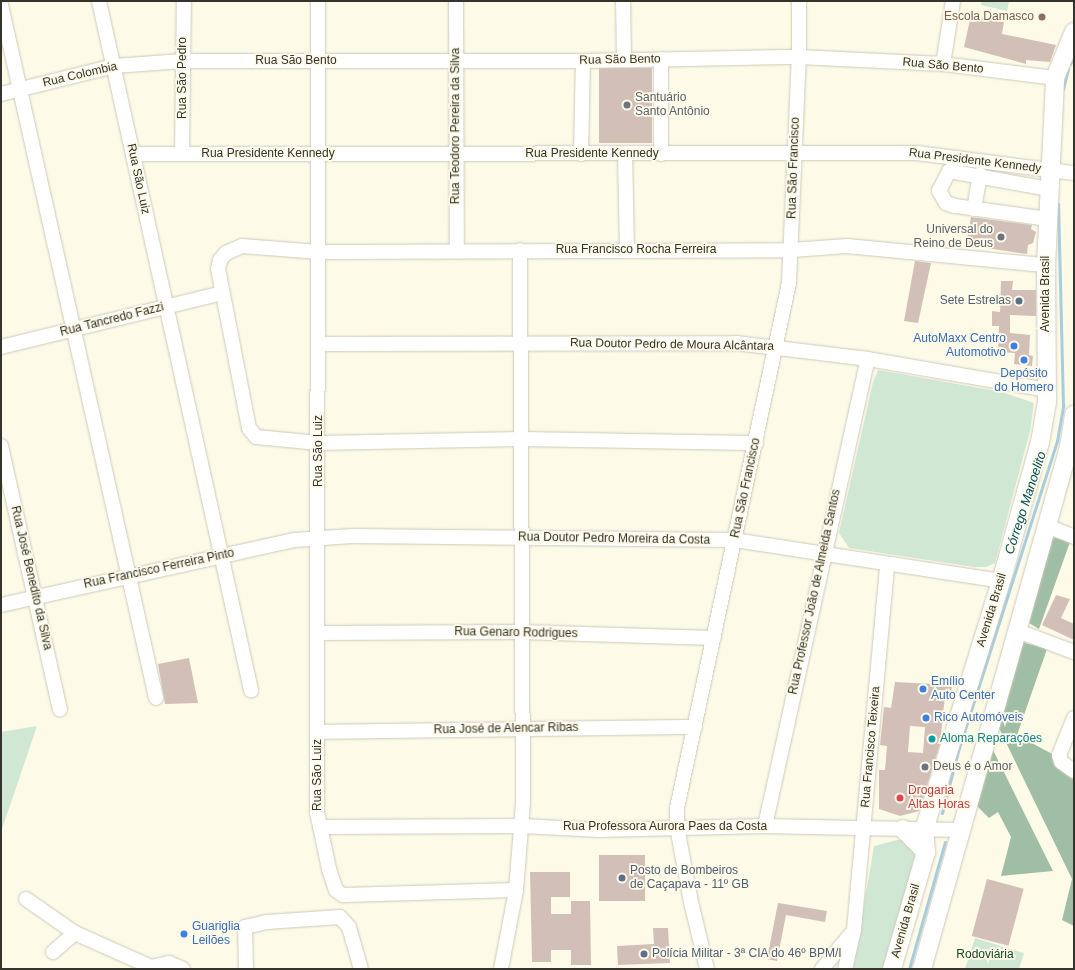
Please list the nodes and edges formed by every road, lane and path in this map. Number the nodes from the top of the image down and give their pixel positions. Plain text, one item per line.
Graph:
1 (100, 1) edge
2 (184, 1) edge
3 (318, 1) edge
4 (456, 1) edge
5 (623, 1) edge
6 (799, 1) edge
7 (953, 1) edge
8 (1, 5) edge
9 (1074, 32) edge
10 (800, 57) junction
11 (624, 59) junction
12 (661, 59) junction
13 (183, 61) junction
14 (318, 61) junction
15 (456, 61) junction
16 (583, 61) junction
17 (943, 64) junction
18 (114, 66) junction
19 (1055, 78) junction
20 (20, 89) junction
21 (1, 94) edge
22 (133, 154) junction
23 (182, 154) junction
24 (581, 154) junction
25 (625, 154) junction
26 (661, 154) junction
27 (793, 154) junction
28 (318, 155) junction
29 (457, 155) junction
30 (1050, 170) junction
31 (1074, 173) edge
32 (980, 175) junction
33 (1049, 189) junction
34 (974, 209) junction
35 (1048, 218) junction
36 (627, 249) junction
37 (520, 250) junction
38 (792, 250) junction
39 (457, 251) junction
40 (319, 252) junction
41 (1046, 265) junction
42 (223, 293) junction
43 (166, 306) junction
44 (74, 329) junction
45 (521, 342) junction
46 (319, 344) junction
47 (776, 346) junction
48 (1, 347) edge
49 (868, 359) junction
50 (1047, 390) junction
51 (1074, 414) edge
52 (521, 439) junction
53 (318, 442) junction
54 (756, 442) junction
55 (1, 446) edge
56 (1047, 526) junction
57 (521, 537) junction
58 (1074, 537) edge
59 (319, 539) junction
60 (734, 540) junction
61 (823, 554) junction
62 (221, 556) junction
63 (887, 564) junction
64 (129, 574) junction
65 (1001, 581) junction
66 (35, 597) junction
67 (1, 605) edge
68 (1018, 631) junction
69 (521, 632) junction
70 (318, 633) junction
71 (714, 638) junction
72 (1074, 652) edge
73 (251, 690) dead end
74 (156, 698) dead end
75 (60, 709) dead end
76 (1074, 718) edge
77 (695, 727) junction
78 (522, 729) junction
79 (318, 732) junction
80 (1074, 771) edge
81 (522, 826) junction
82 (765, 826) junction
83 (320, 827) junction
84 (677, 827) junction
85 (863, 828) junction
86 (903, 828) junction
87 (924, 830) junction
88 (961, 830) junction
89 (926, 852) junction
90 (516, 890) junction
91 (26, 899) dead end
92 (854, 930) junction
93 (75, 933) junction
94 (53, 952) dead end
95 (183, 969) edge
96 (246, 969) edge
97 (361, 969) edge
98 (501, 969) edge
99 (707, 969) edge
100 (822, 969) edge
101 (845, 969) edge
102 (892, 969) edge
103 (922, 969) edge

1 - 18 street, Rua São Luiz
2 - 13 street, Rua São Pedro
3 - 14 street, Rua São Luiz
4 - 15 street, Rua Teodoro Pereira da Silva
5 - 11 street
6 - 10 street, Rua São Francisco
7 - 17 street
8 - 20 street
9 - 19 main road, Avenida Brasil
10 - 12 street, Rua São Bento
10 - 17 street, Rua São Bento
10 - 27 street, Rua São Francisco
11 - 12 street, Rua São Bento
11 - 16 street, Rua São Bento
12 - 26 street
13 - 14 street, Rua São Bento
13 - 18 street, Rua Colombia
13 - 23 street, Rua São Pedro
14 - 15 street, Rua São Bento
14 - 28 street, Rua São Luiz
15 - 16 street, Rua São Bento
15 - 29 street, Rua Teodoro Pereira da Silva
16 - 24 street
17 - 19 street, Rua São Bento
18 - 20 street, Rua Colombia
18 - 22 street, Rua São Luiz
19 - 30 main road, Avenida Brasil
20 - 21 street, Rua Colombia
20 - 44 street
22 - 23 street, Rua Presidente Kennedy
22 - 43 street, Rua São Luiz
23 - 28 street, Rua Presidente Kennedy
24 - 25 street, Rua Presidente Kennedy
24 - 29 street, Rua Presidente Kennedy
25 - 26 street, Rua Presidente Kennedy
25 - 36 street
26 - 27 street, Rua Presidente Kennedy
27 - 30 street, Rua Presidente Kennedy
27 - 38 street, Rua São Francisco
28 - 29 street, Rua Presidente Kennedy
28 - 40 street, Rua São Luiz
29 - 39 street, Rua Teodoro Pereira da Silva
30 - 31 street, Rua Presidente Kennedy
30 - 33 main road, Avenida Brasil
32 - 33 street
32 - 34 street
32 - 34 street
33 - 35 main road, Avenida Brasil
34 - 35 street
35 - 41 main road, Avenida Brasil
36 - 37 street, Rua Francisco Rocha Ferreira
36 - 38 street, Rua Francisco Rocha Ferreira
37 - 39 street, Rua Francisco Rocha Ferreira
37 - 45 street
38 - 41 street, Rua Francisco Rocha Ferreira
38 - 47 street, Rua São Francisco
39 - 40 street, Rua Francisco Rocha Ferreira
40 - 42 street, Rua Francisco Rocha Ferreira
40 - 46 street, Rua São Luiz
41 - 50 main road, Avenida Brasil
42 - 43 street, Rua Tancredo Fazzi
42 - 53 street
43 - 44 street, Rua Tancredo Fazzi
43 - 62 street, Rua São Luiz
44 - 48 street, Rua Tancredo Fazzi
44 - 64 street
45 - 46 street, Rua Doutor Pedro de Moura Alcântara
45 - 47 street, Rua Doutor Pedro de Moura Alcântara
45 - 52 street
46 - 53 street, Rua São Luiz
47 - 49 street, Rua Doutor Pedro de Moura Alcântara
47 - 54 street, Rua São Francisco
49 - 50 street, Rua Doutor Pedro de Moura Alcântara
49 - 61 street, Rua Professor João de Almeida Santos
50 - 65 main road, Avenida Brasil
51 - 56 main road
52 - 53 street
52 - 54 street
52 - 57 street
53 - 59 street, Rua São Luiz
54 - 60 street, Rua São Francisco
55 - 66 street, Rua José Benedito da Silva
56 - 58 street
56 - 68 main road
57 - 59 street, Rua Doutor Pedro Moreira da Costa
57 - 60 street, Rua Doutor Pedro Moreira da Costa
57 - 69 street
59 - 62 street, Rua Francisco Ferreira Pinto
59 - 70 street, Rua São Luiz
60 - 61 street, Rua Doutor Pedro Moreira da Costa
60 - 71 street, Rua São Francisco
61 - 63 street, Rua Doutor Pedro Moreira da Costa
61 - 82 street, Rua Professor João de Almeida Santos
62 - 64 street, Rua Francisco Ferreira Pinto
62 - 73 street, Rua São Luiz
63 - 65 street, Rua Doutor Pedro Moreira da Costa
63 - 85 street, Rua Francisco Teixeira
64 - 66 street, Rua Francisco Ferreira Pinto
64 - 74 street
65 - 87 main road, Avenida Brasil
66 - 67 street, Rua Francisco Ferreira Pinto
66 - 75 street, Rua José Benedito da Silva
68 - 72 street
68 - 88 main road
69 - 70 street, Rua Genaro Rodrigues
69 - 71 street, Rua Genaro Rodrigues
69 - 78 street
70 - 79 street, Rua São Luiz
71 - 77 street, Rua São Francisco
76 - 80 street
77 - 78 street, Rua José de Alencar Ribas
77 - 84 street, Rua São Francisco
78 - 79 street, Rua José de Alencar Ribas
78 - 81 street
79 - 83 street, Rua São Luiz
81 - 83 street, Rua Professora Aurora Paes da Costa
81 - 84 street, Rua Professora Aurora Paes da Costa
81 - 90 street
82 - 84 street, Rua Professora Aurora Paes da Costa
82 - 85 street, Rua Professora Aurora Paes da Costa
83 - 90 street, Rua São Luiz
84 - 99 street, Rua São Francisco
85 - 86 street, Rua Professora Aurora Paes da Costa
85 - 92 street, Rua Francisco Teixeira
86 - 87 street, Rua Professora Aurora Paes da Costa
86 - 89 main road
87 - 88 street, Rua Professora Aurora Paes da Costa
87 - 89 main road, Avenida Brasil
88 - 103 main road
89 - 102 main road, Avenida Brasil
90 - 98 street
91 - 93 street
92 - 100 street
92 - 101 street, Rua Francisco Teixeira
93 - 94 street
93 - 95 street
96 - 97 street

